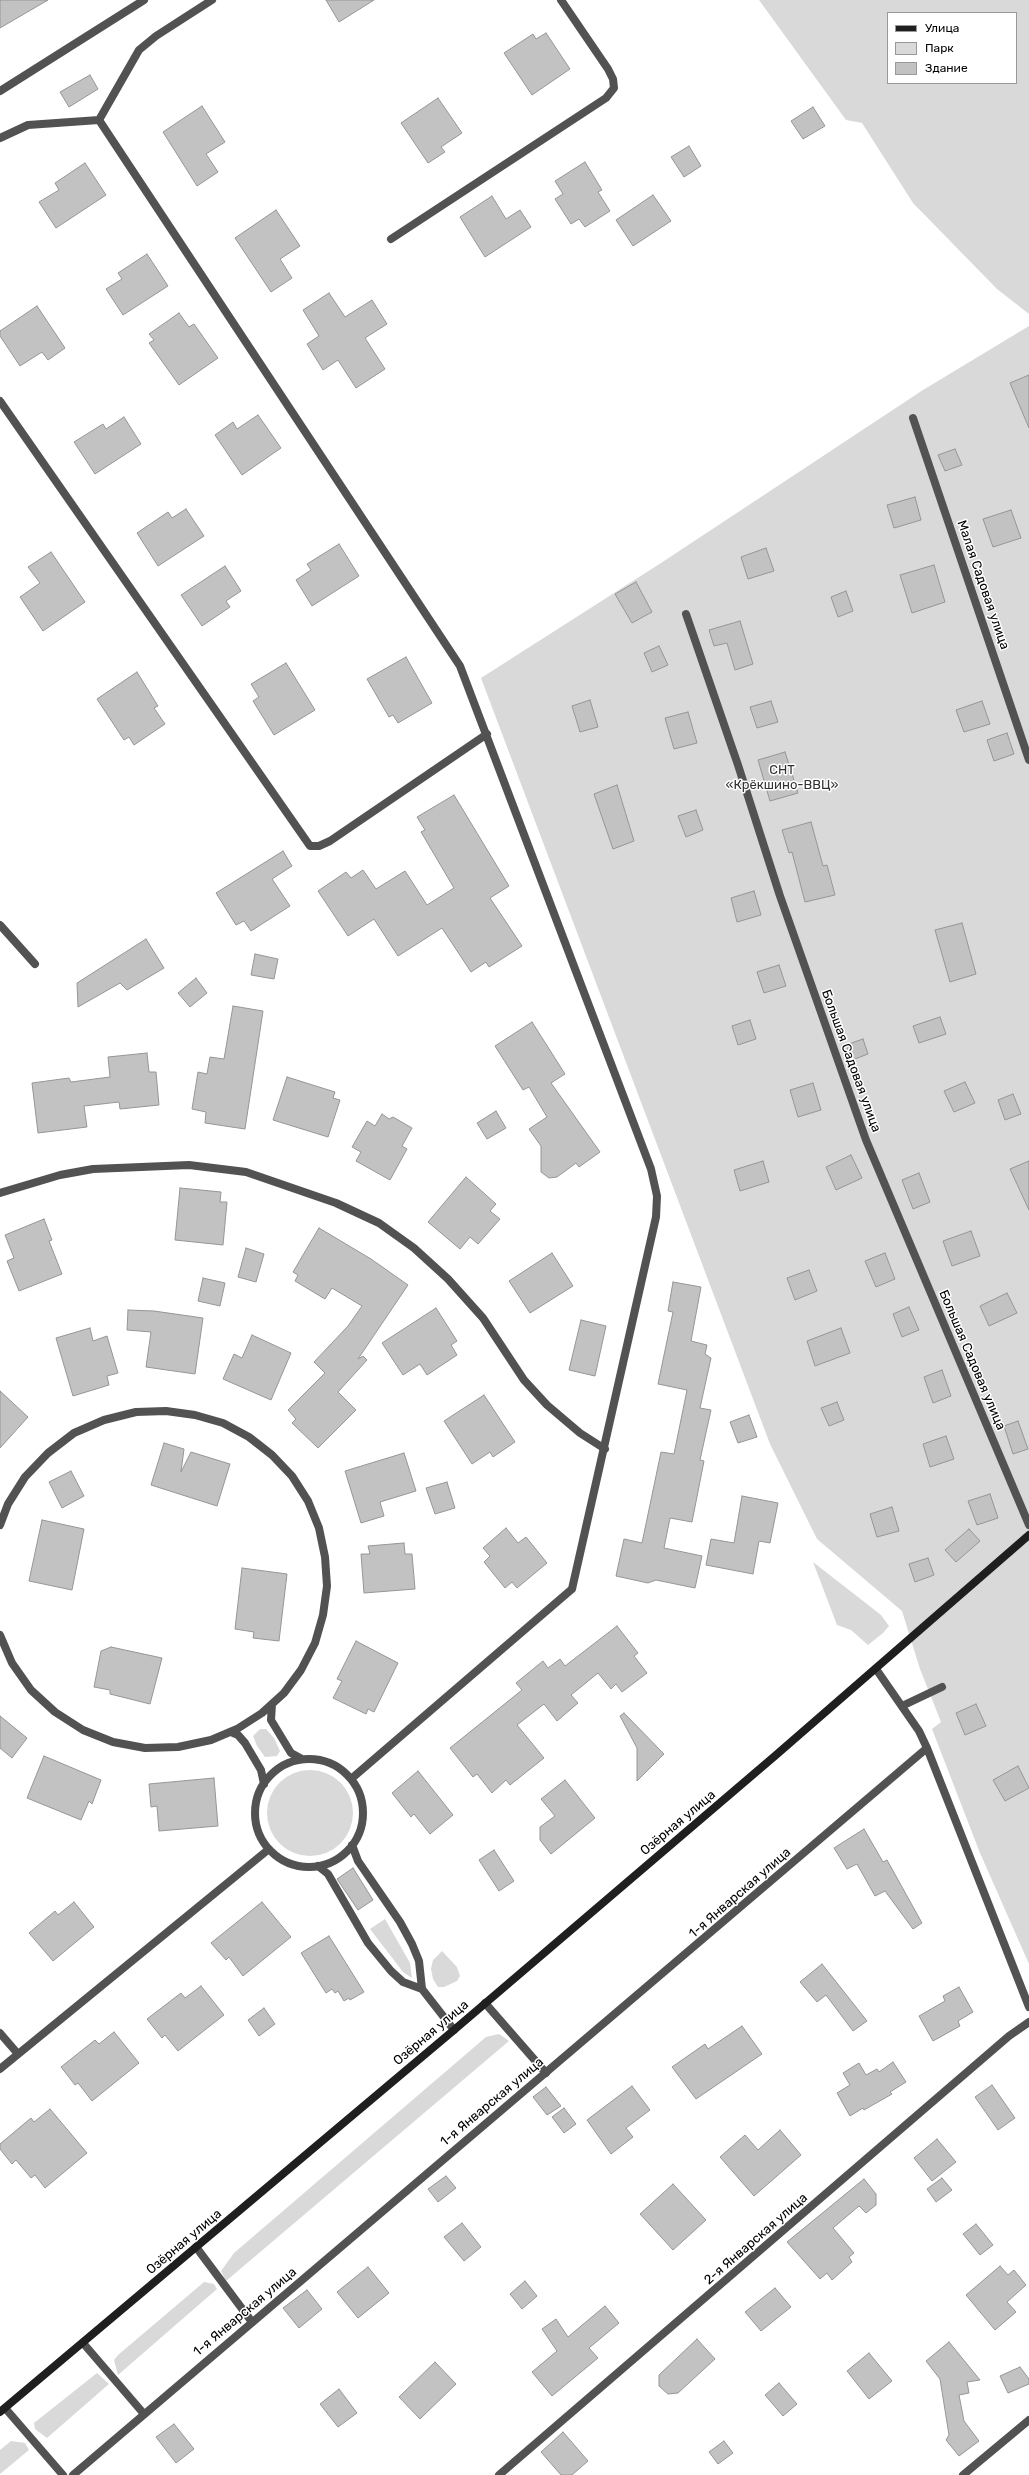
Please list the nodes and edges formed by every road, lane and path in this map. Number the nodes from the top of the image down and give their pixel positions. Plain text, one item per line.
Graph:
1 (144, 0) edge
2 (212, 0) edge
3 (561, 0) edge
4 (0, 91) edge
5 (99, 120) junction
6 (0, 138) edge
7 (391, 239) dead end
8 (0, 401) edge
9 (913, 418) dead end
10 (686, 614) dead end
11 (487, 734) junction
12 (1029, 760) edge
13 (0, 925) edge
14 (35, 964) dead end
15 (0, 1193) edge
16 (605, 1449) junction
17 (0, 1525) edge
18 (1029, 1525) edge
19 (1029, 1535) edge
20 (0, 1635) edge
21 (876, 1669) junction
22 (942, 1687) dead end
23 (272, 1704) junction
24 (902, 1706) junction
25 (231, 1732) junction
26 (927, 1748) junction
27 (303, 1759) junction
28 (351, 1779) junction
29 (264, 1784) junction
30 (352, 1846) junction
31 (269, 1849) junction
32 (318, 1866) junction
33 (422, 1989) junction
34 (485, 2003) junction
35 (1029, 2007) edge
36 (1029, 2022) edge
37 (454, 2030) junction
38 (0, 2033) edge
39 (18, 2054) junction
40 (0, 2069) edge
41 (546, 2073) junction
42 (196, 2247) junction
43 (252, 2322) junction
44 (83, 2343) junction
45 (2, 2410) edge
46 (144, 2414) junction
47 (1029, 2420) edge
48 (63, 2475) edge
49 (73, 2475) edge
50 (499, 2475) edge
51 (963, 2475) edge

1 - 4 street
2 - 5 street
3 - 7 street
5 - 6 street
5 - 11 street
8 - 11 street
9 - 12 street, Малая Садовая улица
10 - 18 street, Большая Садовая улица
11 - 16 street
13 - 14 street
15 - 16 street
16 - 28 street
17 - 23 street
19 - 21 main road, Озёрная улица
20 - 25 street
21 - 24 street
21 - 34 main road, Озёрная улица
22 - 24 street
23 - 25 street
23 - 27 street
24 - 26 street
25 - 29 street
26 - 35 street
26 - 41 street, 1-я Январская улица
27 - 28 street
27 - 29 street
28 - 30 street
29 - 31 street
30 - 32 street
30 - 33 street
31 - 32 street
31 - 39 street
32 - 33 street
33 - 37 street
34 - 37 main road, Озёрная улица
34 - 41 street
36 - 50 street, 2-я Январская улица
37 - 42 main road, Озёрная улица
38 - 39 street
39 - 40 street
41 - 43 street, 1-я Январская улица
42 - 43 street
42 - 44 main road, Озёрная улица
43 - 46 street, 1-я Январская улица
44 - 45 main road, Озёрная улица
44 - 46 street
45 - 48 street
46 - 49 street, 1-я Январская улица
47 - 51 street

